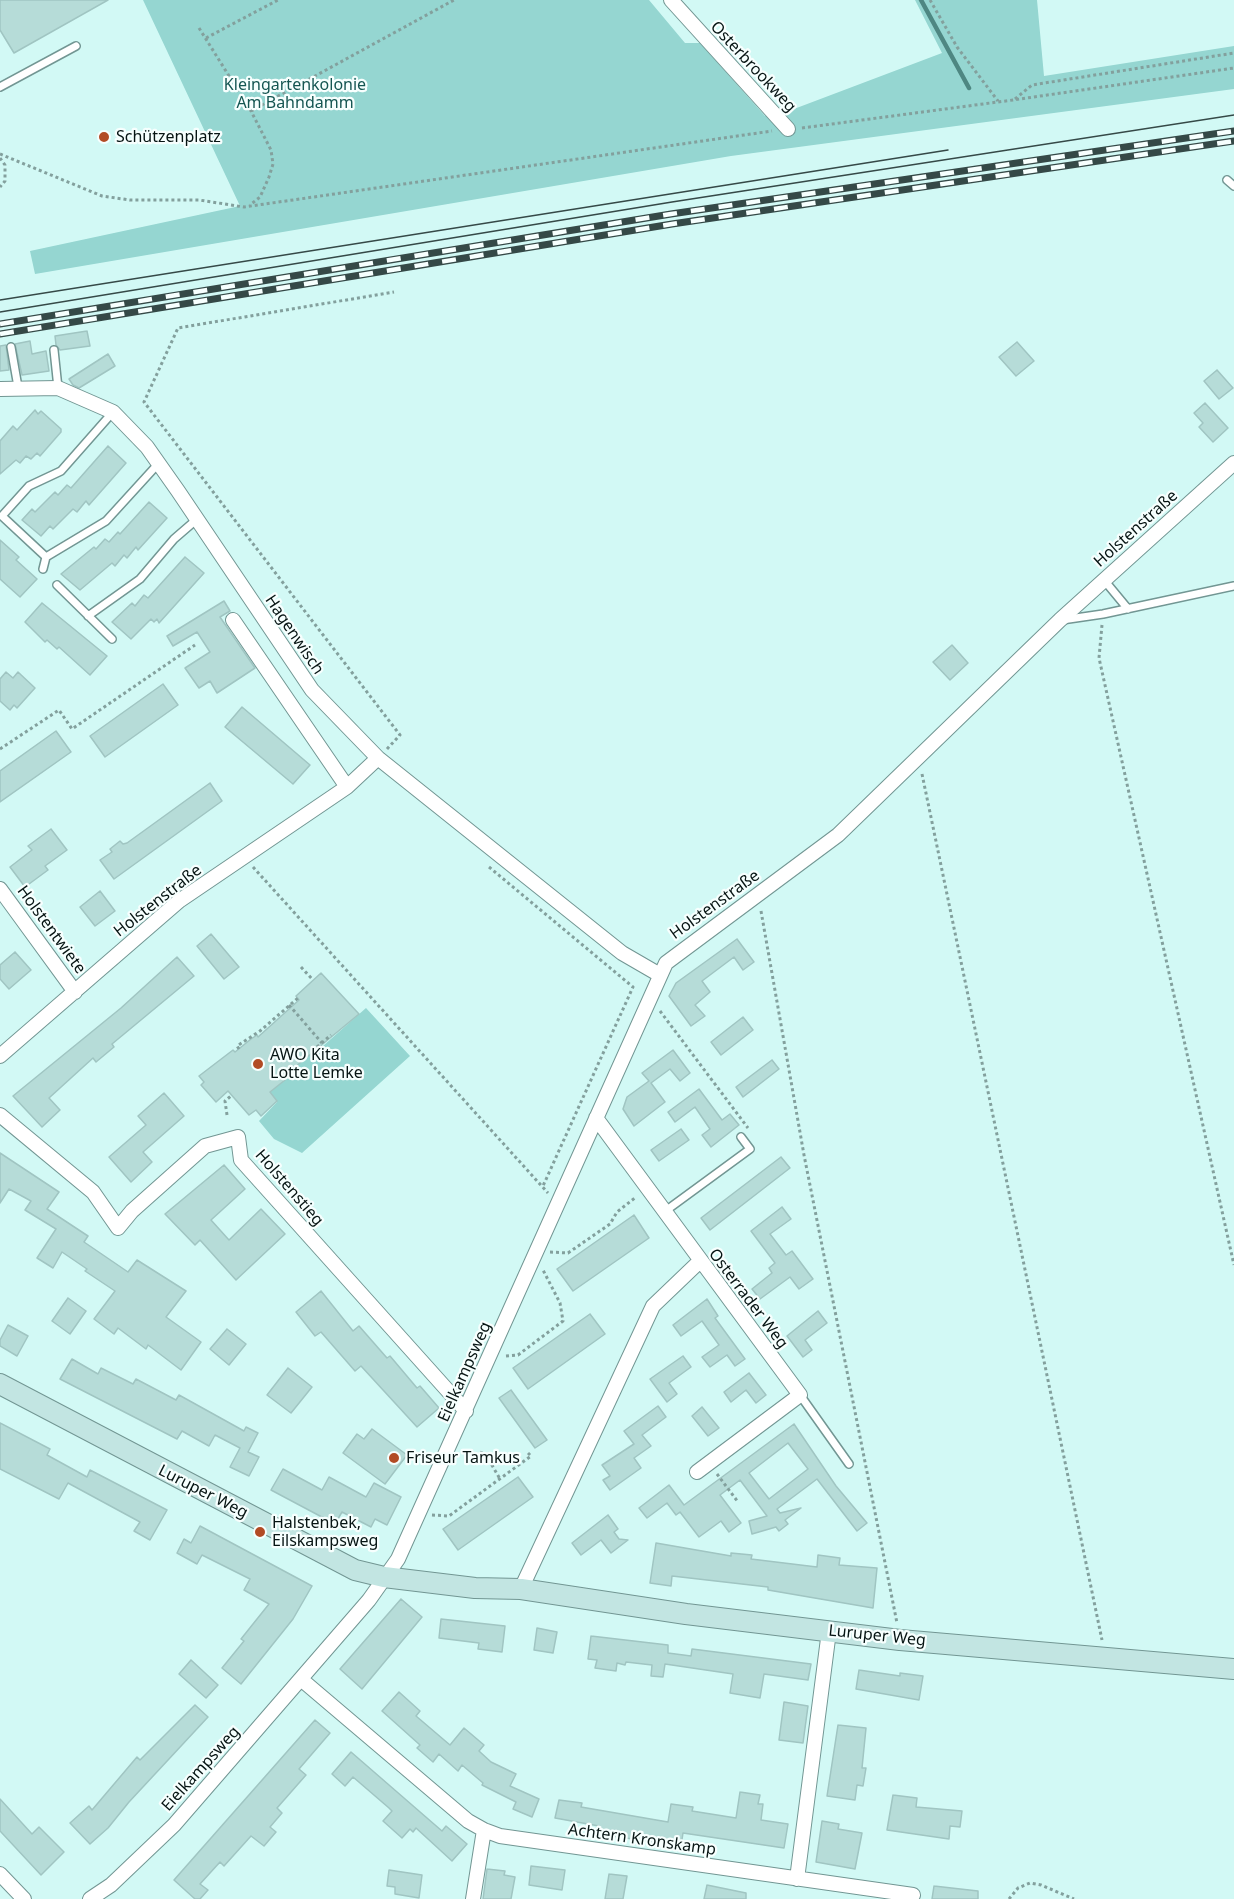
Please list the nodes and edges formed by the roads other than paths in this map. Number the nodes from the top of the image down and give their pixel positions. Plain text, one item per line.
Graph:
1 (670, 0) edge
2 (76, 46) dead end
3 (0, 87) edge
4 (788, 129) road end
5 (1227, 180) dead end
6 (1234, 186) edge
7 (11, 347) dead end
8 (54, 350) dead end
9 (18, 387) junction
10 (58, 388) junction
11 (0, 389) edge
12 (113, 412) junction
13 (1234, 463) edge
14 (158, 464) junction
15 (196, 520) junction
16 (46, 557) junction
17 (43, 569) dead end
18 (1104, 580) junction
19 (57, 585) dead end
20 (1234, 586) edge
21 (1128, 609) junction
22 (88, 616) junction
23 (233, 620) dead end
24 (1060, 620) junction
25 (112, 639) dead end
26 (378, 758) junction
27 (348, 787) junction
28 (0, 889) edge
29 (660, 975) junction
30 (75, 992) junction
31 (0, 1056) edge
32 (0, 1115) edge
33 (596, 1118) junction
34 (741, 1137) road end
35 (664, 1212) junction
36 (700, 1261) junction
37 (0, 1384) edge
38 (800, 1395) junction
39 (466, 1411) junction
40 (849, 1464) dead end
41 (703, 1468) road end
42 (384, 1577) junction
43 (521, 1589) junction
44 (829, 1631) junction
45 (1234, 1668) edge
46 (302, 1680) junction
47 (484, 1830) junction
48 (0, 1874) edge
49 (797, 1879) junction
50 (913, 1896) dead end
51 (24, 1899) edge
52 (90, 1899) edge
53 (473, 1899) edge

1 - 4 street, Osterbrookweg
2 - 3 lane
5 - 6 lane
7 - 9 lane
8 - 10 lane
9 - 10 street, Hagenwisch
9 - 11 street, Hagenwisch
10 - 12 street, Hagenwisch
12 - 14 street, Hagenwisch
12 - 16 lane
13 - 18 street, Holstenstraße
14 - 15 street, Hagenwisch
14 - 16 lane
15 - 22 lane
15 - 26 street, Hagenwisch
16 - 17 lane
18 - 21 lane
18 - 24 street, Holstenstraße
19 - 22 lane
20 - 21 lane
21 - 24 lane
22 - 25 lane
23 - 27 street
24 - 29 street, Holstenstraße
26 - 27 street, Holstenstraße
26 - 29 street
27 - 30 street, Holstenstraße
28 - 30 street, Holstentwiete
29 - 33 street, Eielkampsweg
30 - 31 street, Holstenstraße
32 - 39 street, Holstenstieg
33 - 35 street, Osterrader Weg
33 - 39 street, Eielkampsweg
34 - 35 lane
35 - 36 street, Osterrader Weg
36 - 38 street, Osterrader Weg
36 - 43 street
37 - 42 street, Luruper Weg
38 - 40 lane
38 - 41 street
39 - 42 street, Eielkampsweg
42 - 43 street, Luruper Weg
42 - 46 street, Eielkampsweg
43 - 44 street, Luruper Weg
44 - 45 street, Luruper Weg
44 - 49 street
46 - 47 street, Achtern Kronskamp
46 - 52 street, Eielkampsweg
47 - 49 street, Achtern Kronskamp
47 - 53 street
48 - 51 street
49 - 50 street, Achtern Kronskamp

